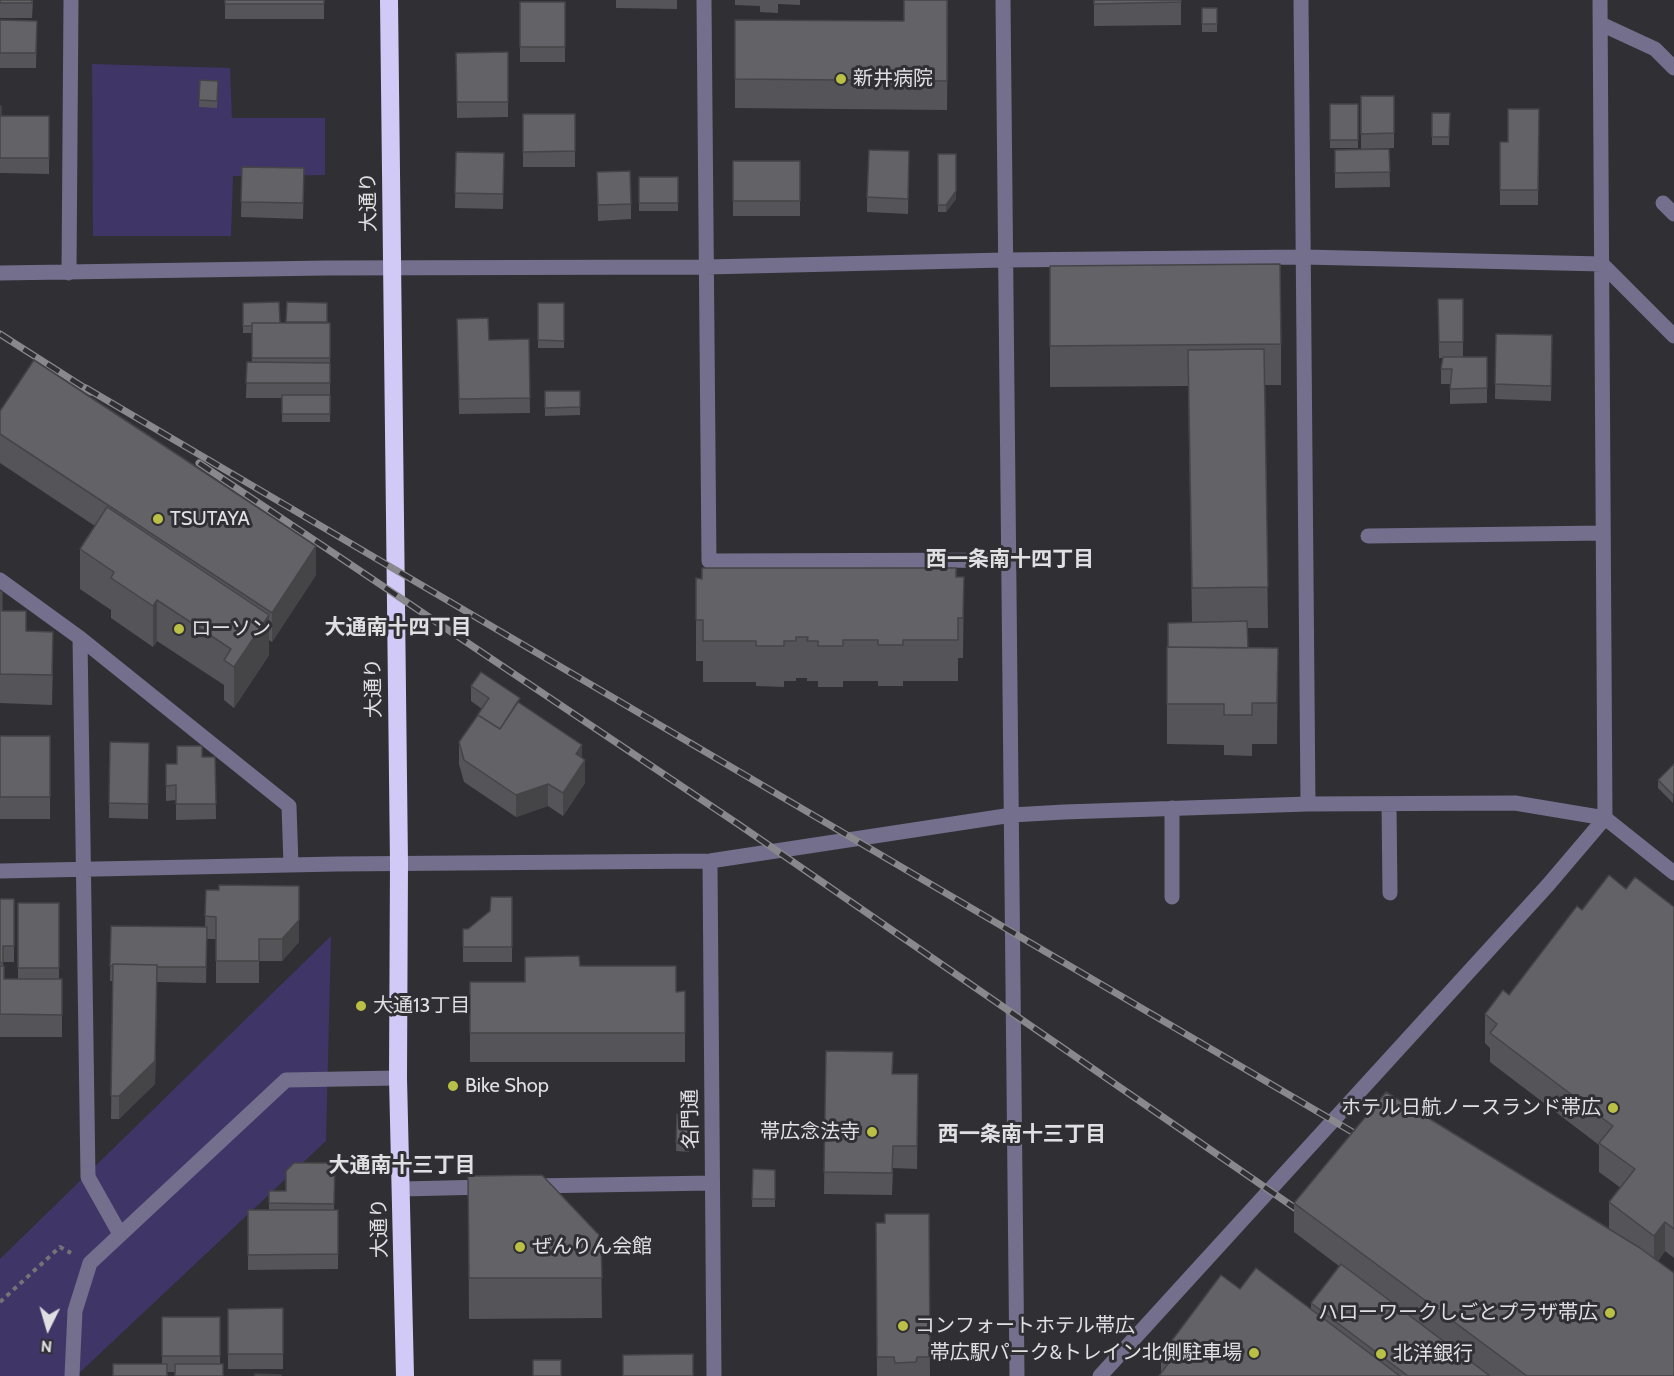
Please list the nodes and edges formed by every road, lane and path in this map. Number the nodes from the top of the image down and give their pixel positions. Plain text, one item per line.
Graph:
1 (71, 0) edge
2 (389, 0) edge
3 (704, 0) edge
4 (1003, 0) edge
5 (1301, 0) edge
6 (1600, 0) edge
7 (1601, 24) junction
8 (1674, 68) edge
9 (1304, 257) junction
10 (1004, 260) junction
11 (1602, 264) junction
12 (392, 267) junction
13 (706, 267) junction
14 (0, 273) edge
15 (69, 273) junction
16 (1673, 333) edge
17 (1604, 533) junction
18 (1368, 536) dead end
19 (1010, 560) junction
20 (0, 580) edge
21 (80, 638) junction
22 (1308, 804) junction
23 (1389, 804) junction
24 (1172, 808) junction
25 (1012, 815) junction
26 (1605, 818) junction
27 (710, 861) junction
28 (399, 863) junction
29 (291, 865) junction
30 (83, 870) junction
31 (0, 871) edge
32 (1674, 873) edge
33 (1390, 893) dead end
34 (1172, 897) dead end
35 (398, 1078) junction
36 (712, 1183) junction
37 (497, 1187) edge
38 (521, 1187) edge
39 (402, 1189) junction
40 (120, 1234) junction
41 (90, 1263) junction
42 (0, 1302) edge
43 (72, 1376) edge
44 (405, 1376) edge
45 (714, 1376) edge
46 (1017, 1376) edge
47 (1100, 1376) edge

1 - 15 street
2 - 12 highway, 大通り
3 - 13 street
4 - 10 street
5 - 9 street
6 - 7 street
7 - 8 street
7 - 11 street
9 - 10 street
9 - 11 street
9 - 22 street
10 - 13 street
10 - 19 street
11 - 16 street
11 - 17 street
12 - 13 street
12 - 15 street
12 - 28 highway, 大通り
13 - 19 street
14 - 15 street
17 - 18 street
17 - 26 street
19 - 25 street
20 - 21 street
21 - 29 street
21 - 30 street
22 - 23 street
22 - 24 street
23 - 26 street
23 - 33 street
24 - 25 street
24 - 34 street
25 - 27 street
25 - 46 street
26 - 32 street
26 - 47 street
27 - 28 street
27 - 36 street, 名門通
28 - 29 street
28 - 35 highway, 大通り
29 - 30 street
30 - 31 street
30 - 40 street
35 - 39 highway, 大通り
35 - 40 street
36 - 38 street
36 - 45 street, 名門通
37 - 39 street
39 - 44 highway, 大通り
40 - 41 street
41 - 42 path
41 - 43 street

